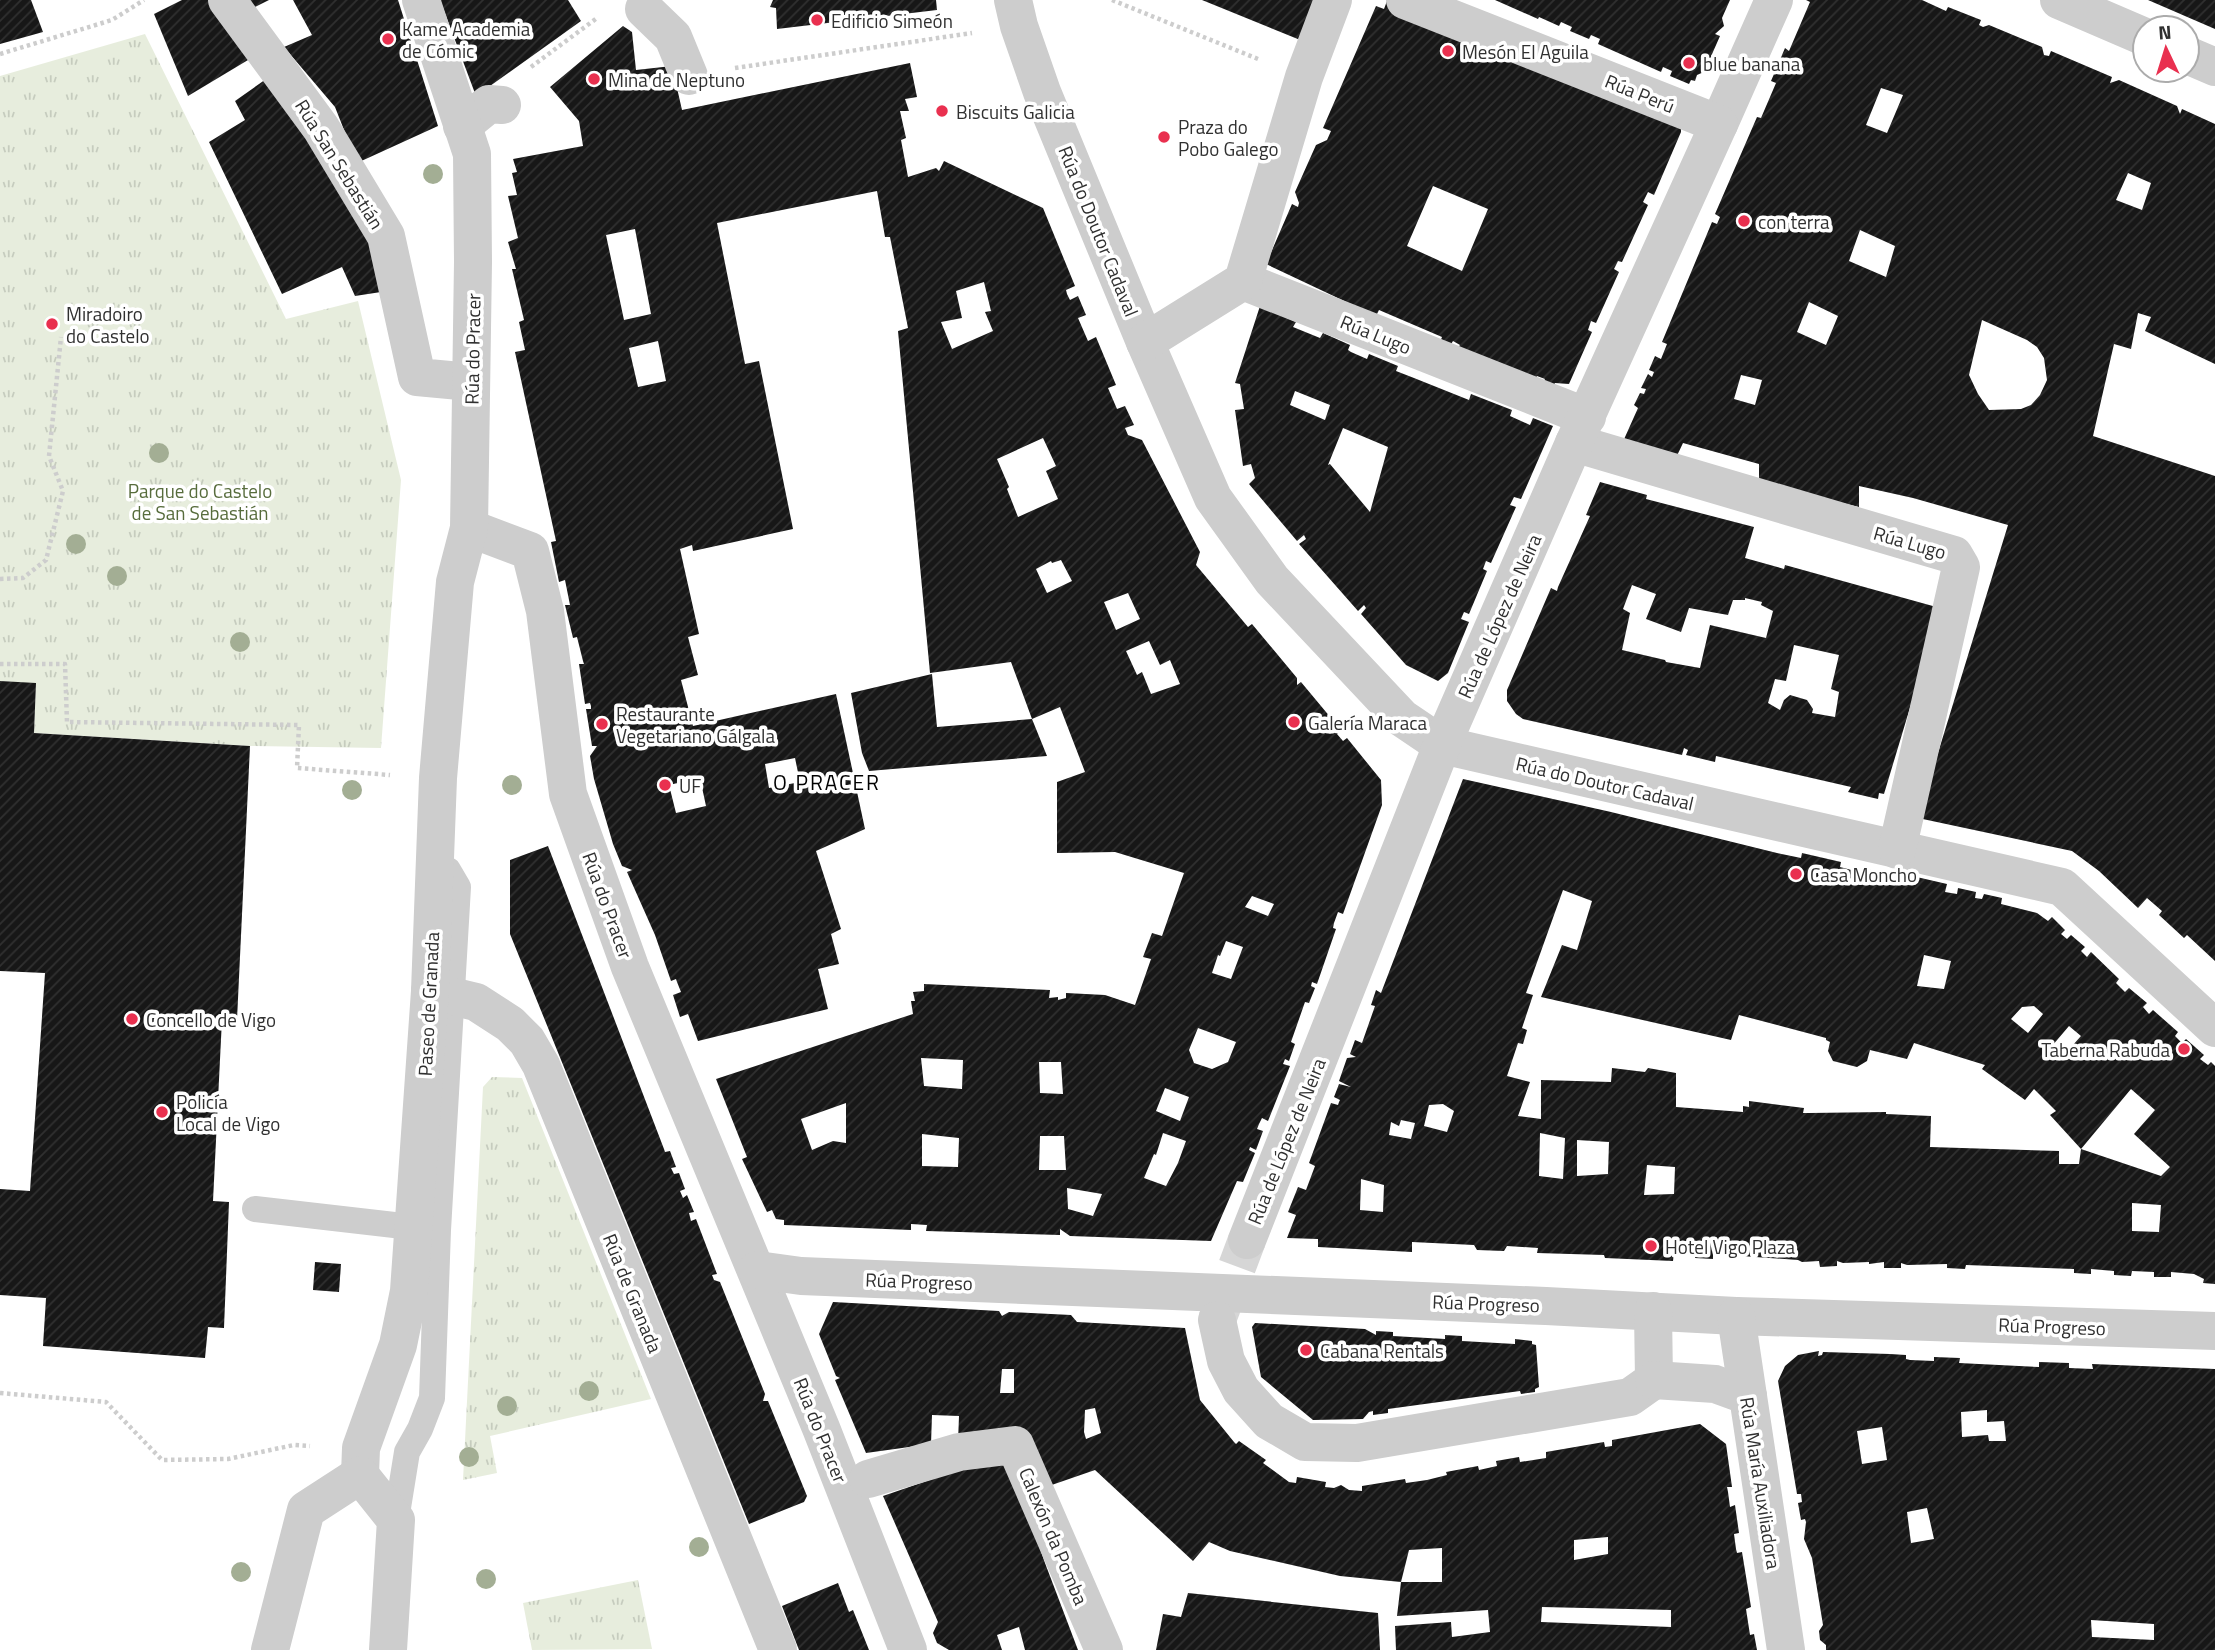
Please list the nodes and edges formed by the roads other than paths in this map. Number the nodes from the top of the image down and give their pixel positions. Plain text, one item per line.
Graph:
1 (227, 0) edge
2 (421, 0) edge
3 (1333, 0) edge
4 (1405, 0) edge
5 (1774, 0) edge
6 (2059, 0) edge
7 (643, 8) edge
8 (1016, 13) edge
9 (2131, 31) edge
10 (689, 76) road end
11 (1719, 124) junction
12 (1243, 281) junction
13 (1145, 342) junction
14 (471, 383) junction
15 (1580, 430) junction
16 (469, 528) junction
17 (1442, 745) junction
18 (1897, 850) junction
19 (441, 994) junction
20 (2215, 1028) edge
21 (255, 1209) dead end
22 (426, 1228) junction
23 (1247, 1240) tunnel mouth
24 (757, 1270) junction
25 (1653, 1311) junction
26 (1736, 1316) junction
27 (1217, 1320) tunnel mouth
28 (2215, 1331) edge
29 (1654, 1380) junction
30 (1748, 1396) junction
31 (360, 1475) junction
32 (868, 1479) dead end
33 (396, 1520) junction
34 (270, 1650) edge
35 (388, 1650) edge
36 (778, 1650) edge
37 (908, 1650) edge
38 (1104, 1650) edge
39 (1786, 1650) edge

1 - 14 street, Rúa San Sebastián
2 - 14 street, Rúa do Pracer
3 - 12 street
4 - 11 street, Rúa Perú
5 - 11 street, Rúa de López de Neira
6 - 9 street
7 - 10 street
8 - 13 street, Rúa do Doutor Cadaval
11 - 15 street, Rúa de López de Neira
12 - 13 street, Rúa do Doutor Cadaval
12 - 15 street, Rúa Lugo
13 - 17 street, Rúa do Doutor Cadaval
14 - 16 street, Rúa do Pracer
15 - 17 street, Rúa de López de Neira
15 - 18 street, Rúa Lugo
16 - 19 street, Paseo de Granada
16 - 24 street, Rúa do Pracer
17 - 18 street, Rúa do Doutor Cadaval
17 - 23 street, Rúa de López de Neira
18 - 20 street, Rúa do Doutor Cadaval
19 - 22 street, Paseo de Granada
19 - 36 street, Rúa de Granada
21 - 22 lane
22 - 31 street, Paseo de Granada
22 - 33 lane
24 - 25 street, Rúa Progreso
24 - 37 street, Rúa do Pracer
25 - 26 street, Rúa Progreso
25 - 29 street
26 - 28 street, Rúa Progreso
26 - 30 street, Rúa María Auxiliadora
27 - 29 street
29 - 30 street
30 - 39 street, Rúa María Auxiliadora
31 - 33 street
31 - 34 street
32 - 38 street, Calexón da Pomba
33 - 35 street

